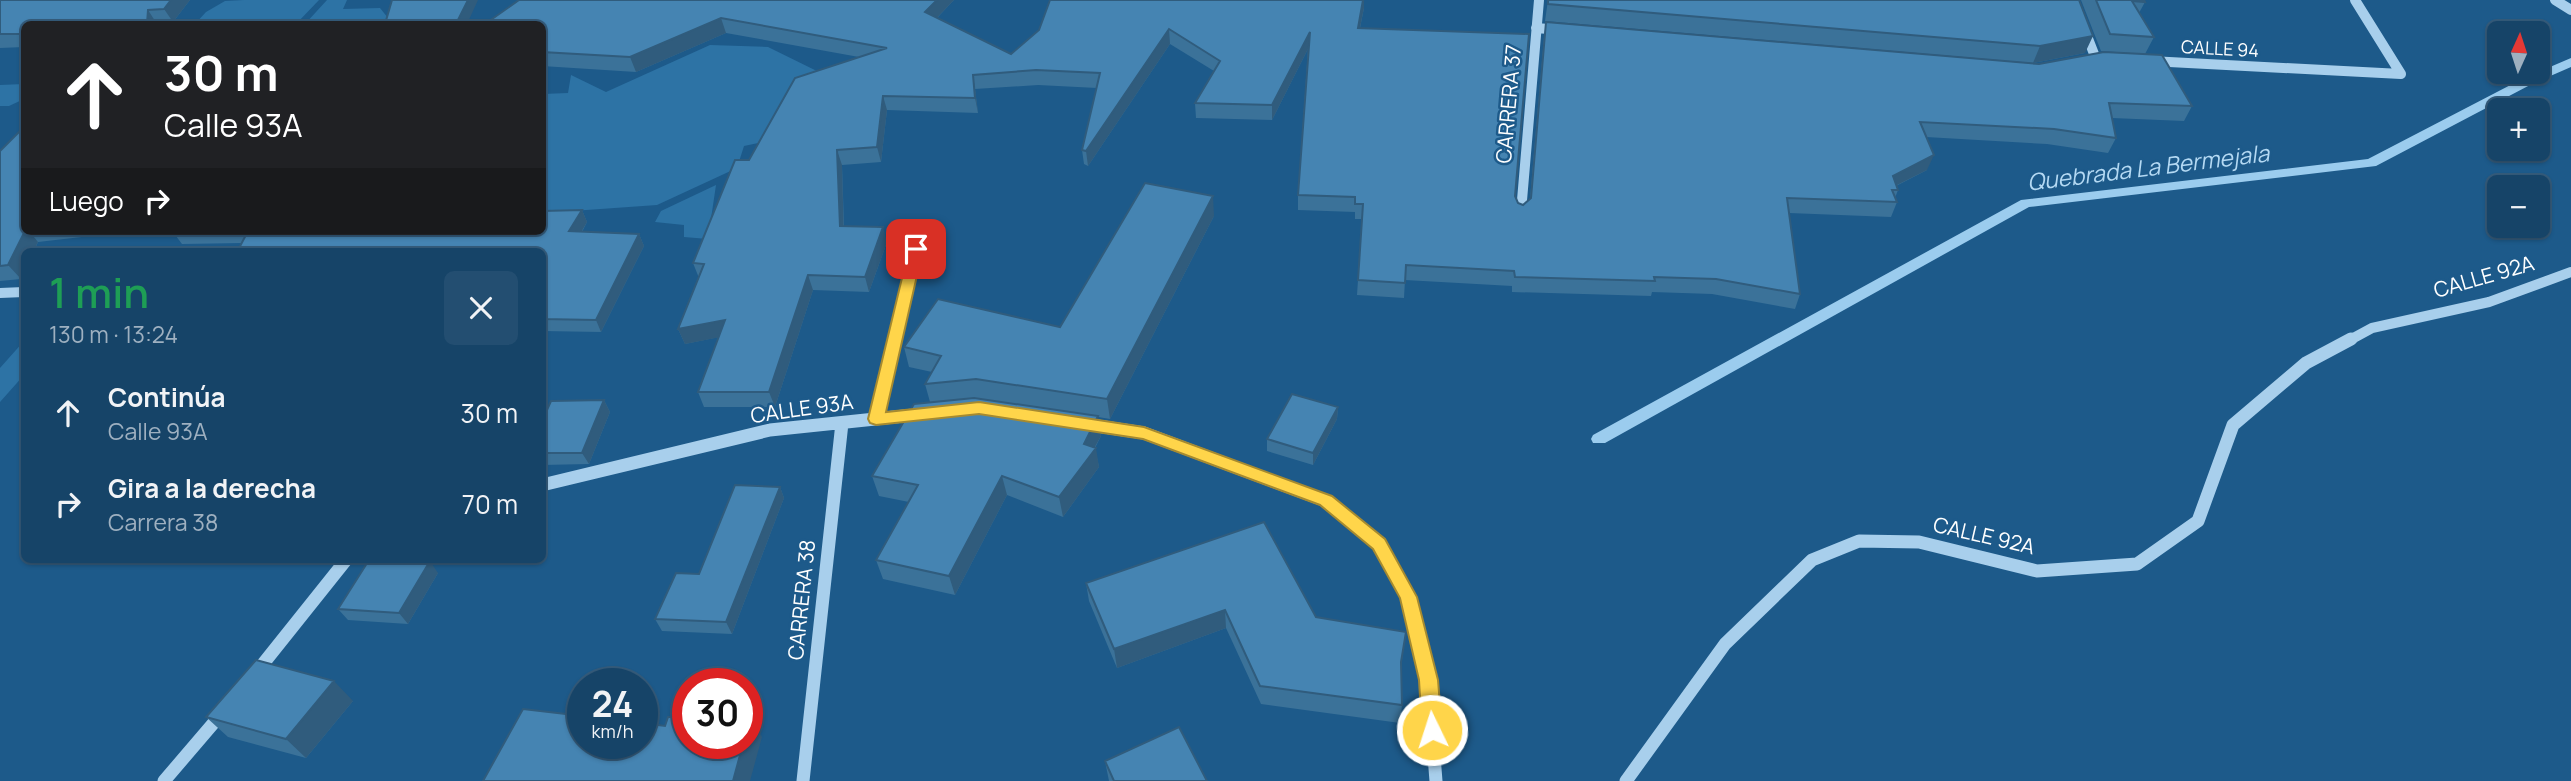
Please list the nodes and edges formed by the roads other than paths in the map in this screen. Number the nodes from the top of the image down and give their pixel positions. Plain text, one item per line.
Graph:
1 (1539, 0) edge
2 (2073, 0) edge
3 (2355, 0) edge
4 (2555, 0) edge
5 (2571, 10) edge
6 (1536, 28) junction
7 (1578, 32) edge
8 (2096, 59) junction
9 (2110, 59) edge
10 (2084, 61) edge
11 (2138, 61) edge
12 (1521, 212) edge
13 (916, 249) dead end
14 (2571, 272) edge
15 (21, 292) edge
16 (0, 293) edge
17 (940, 412) edge
18 (876, 419) junction
19 (842, 423) junction
20 (1075, 423) edge
21 (546, 484) edge
22 (1379, 544) joint
23 (344, 563) edge
24 (164, 781) edge
25 (803, 781) edge
26 (1436, 781) edge
27 (1626, 781) edge

1 - 6 street, CARRERA 37
2 - 8 street
3 - 11 street, CALLE 94
4 - 5 street
6 - 7 street
6 - 12 street, CARRERA 37
8 - 9 street
8 - 10 street
13 - 18 street
14 - 27 street, CALLE 92A
15 - 16 street
17 - 18 street, CALLE 93A
18 - 19 street, CALLE 93A
19 - 21 street, CALLE 93A
19 - 25 street, CARRERA 38
20 - 22 street
22 - 26 street
23 - 24 street

